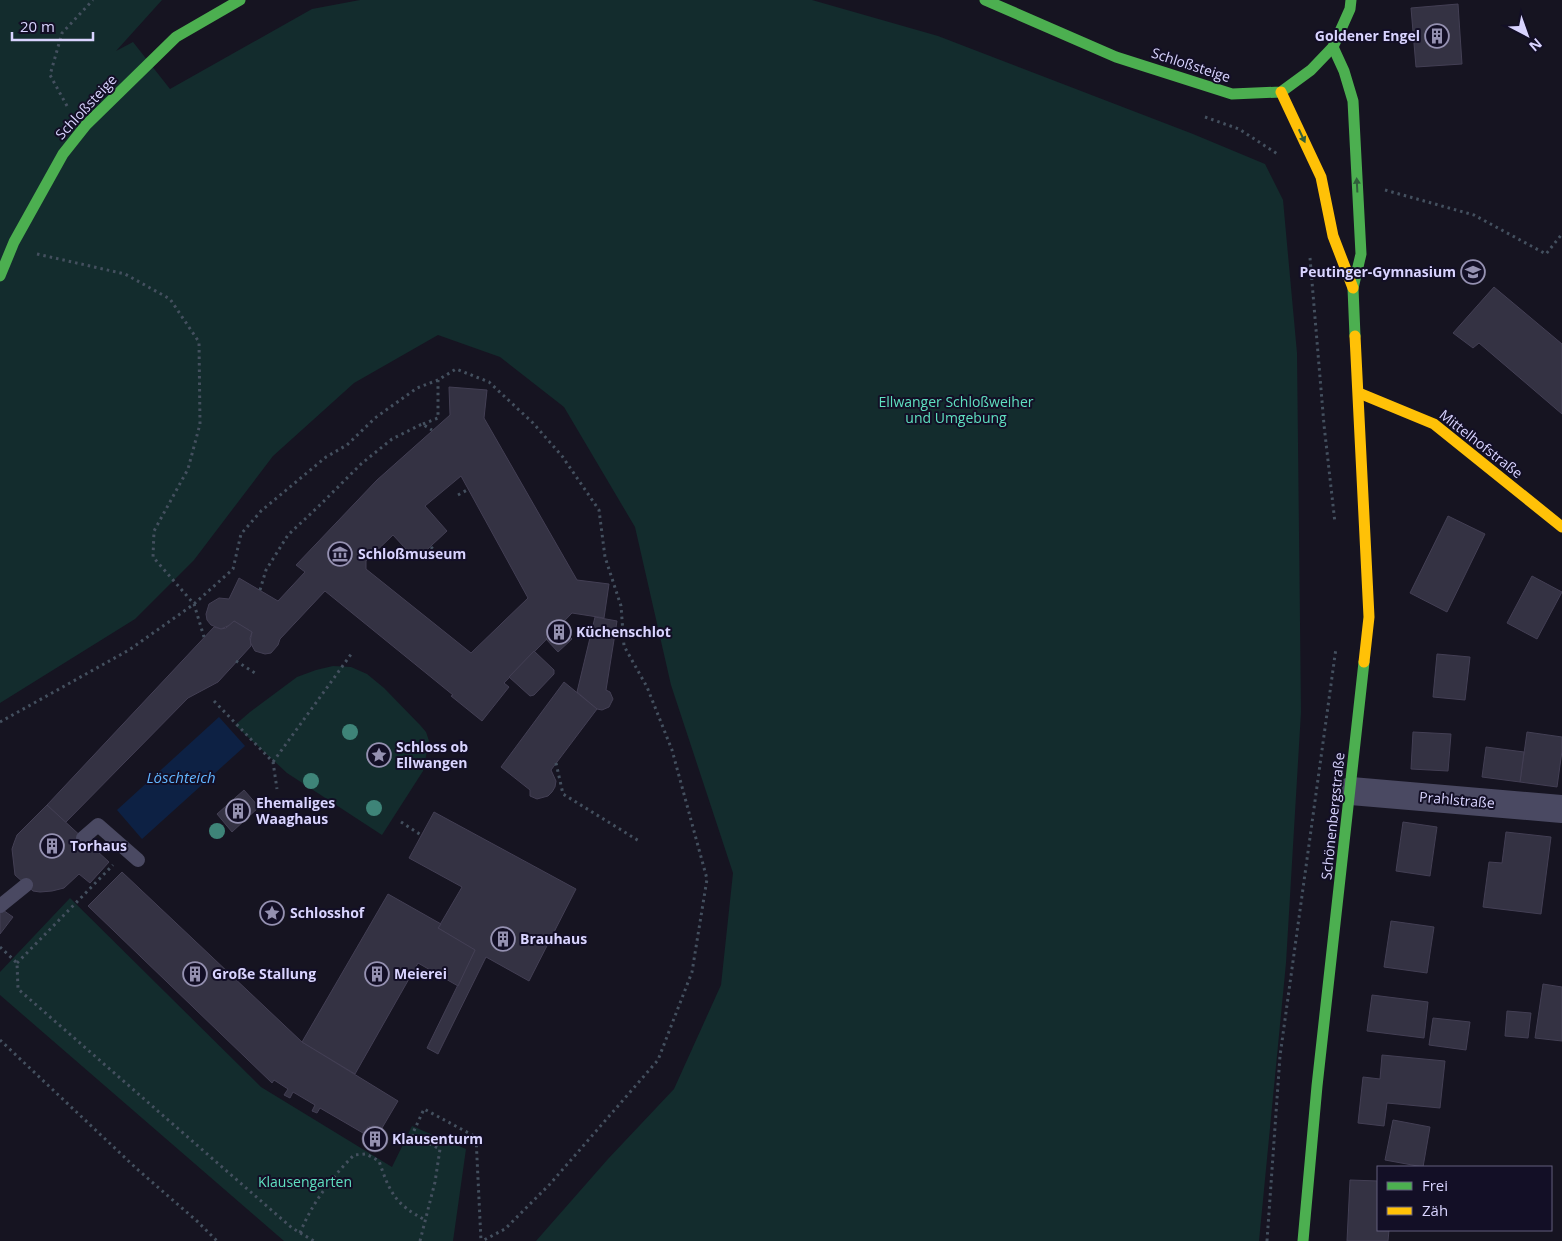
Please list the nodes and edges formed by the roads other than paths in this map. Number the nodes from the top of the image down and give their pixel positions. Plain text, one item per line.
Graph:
1 (240, 0) edge
2 (985, 0) edge
3 (1351, 0) edge
4 (1333, 48) junction
5 (1281, 92) junction
6 (0, 276) edge
7 (1353, 288) junction
8 (1359, 393) junction
9 (1562, 528) edge
10 (1351, 791) junction
11 (1562, 810) edge
12 (83, 838) dead end
13 (132, 855) road end
14 (26, 885) dead end
15 (0, 906) edge
16 (1303, 1241) edge

1 - 6 street, Schloßsteige
2 - 5 street, Schloßsteige
3 - 4 street
4 - 5 street
7 -> 4 street
5 -> 7 street
7 - 8 street
8 - 9 street, Mittelhofstraße
8 - 10 street, Schönenbergstraße
10 - 11 street, Prahlstraße
10 - 16 street, Schönenbergstraße
12 - 13 lane
14 - 15 lane

